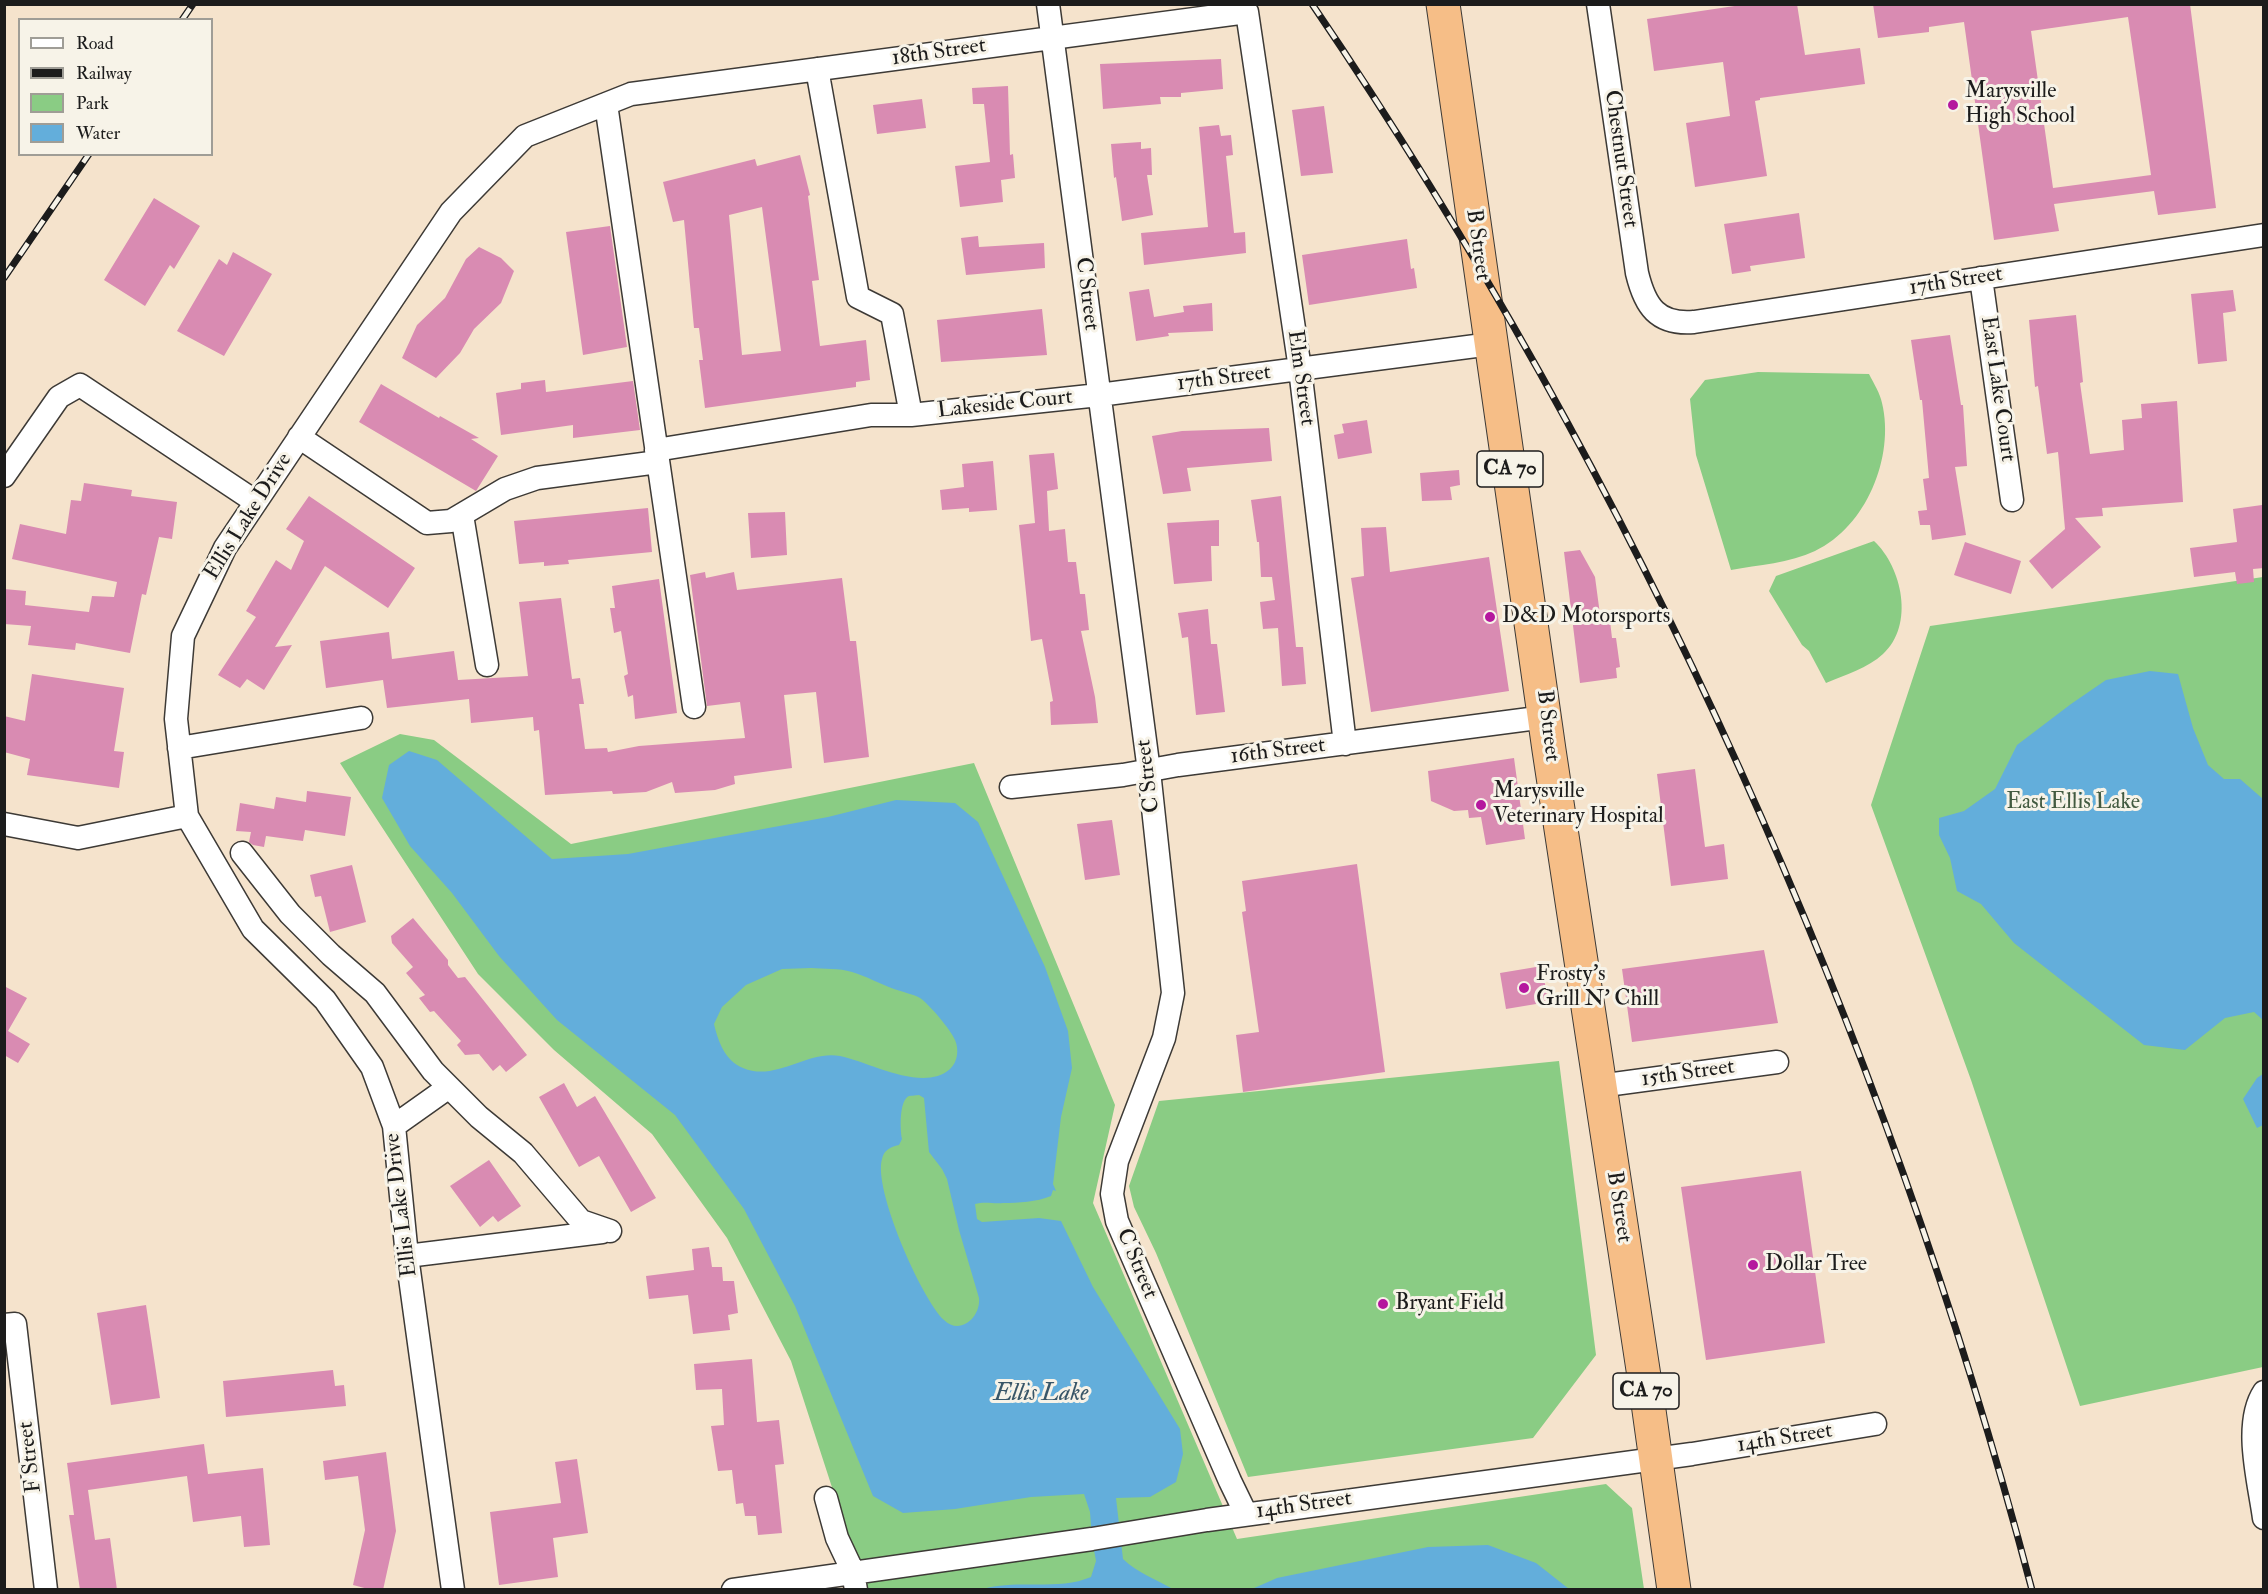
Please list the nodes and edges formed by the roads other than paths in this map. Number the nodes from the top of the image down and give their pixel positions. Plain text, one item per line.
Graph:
1 (1048, 4) edge
2 (1443, 4) edge
3 (1598, 4) edge
4 (1246, 12) joint
5 (1052, 38) junction
6 (817, 69) junction
7 (631, 94) joint
8 (606, 104) junction
9 (2264, 235) edge
10 (1981, 278) junction
11 (1652, 310) joint
12 (1491, 344) junction
13 (1300, 369) junction
14 (1099, 395) junction
15 (911, 415) junction
16 (299, 437) junction
17 (657, 456) junction
18 (4, 476) edge
19 (2012, 500) dead end
20 (256, 502) junction
21 (462, 515) junction
22 (487, 665) dead end
23 (694, 707) dead end
24 (1545, 717) junction
25 (361, 718) dead end
26 (1345, 744) junction
27 (179, 748) junction
28 (1149, 771) junction
29 (1011, 787) dead end
30 (187, 816) junction
31 (4, 824) edge
32 (242, 853) dead end
33 (316, 940) junction
34 (290, 966) junction
35 (1777, 1062) dead end
36 (1599, 1086) junction
37 (449, 1087) junction
38 (394, 1126) junction
39 (407, 1256) junction
40 (10, 1324) edge
41 (2263, 1392) edge
42 (1875, 1424) dead end
43 (1655, 1458) junction
44 (826, 1498) dead end
45 (1246, 1514) junction
46 (2264, 1518) edge
47 (855, 1581) edge
48 (46, 1590) edge
49 (453, 1590) edge
50 (733, 1590) edge
51 (1674, 1590) edge

1 - 5 street, C Street
2 - 12 highway, B Street / CA 70
3 - 11 street, Chestnut Street
4 - 5 street, 18th Street
4 - 13 street, Elm Street
5 - 6 street, 18th Street
5 - 14 street, C Street
6 - 7 street, 18th Street
6 - 15 street
7 - 8 street, Ellis Lake Drive
8 - 16 street, Ellis Lake Drive
8 - 17 street
9 - 10 street, 17th Street
10 - 11 street, 17th Street
10 - 19 street, East Lake Court
12 - 13 street, 17th Street
12 - 24 highway, B Street / CA 70
13 - 14 street, 17th Street
13 - 26 street, Elm Street
14 - 15 street, Lakeside Court
14 - 28 street, C Street
15 - 17 street, Lakeside Court
16 - 20 street, Ellis Lake Drive
16 - 21 street, Lakeside Court
17 - 21 street, Lakeside Court
17 - 23 street
18 - 20 street
20 - 27 street, Ellis Lake Drive
21 - 22 street
24 - 26 street, 16th Street
24 - 36 highway, B Street / CA 70
25 - 27 street
26 - 28 street, 16th Street
27 - 30 street, Ellis Lake Drive
28 - 29 street, 16th Street
28 - 45 street, C Street
30 - 31 street
30 - 34 street, Ellis Lake Drive
32 - 33 street
33 - 34 street
33 - 37 street
34 - 38 street, Ellis Lake Drive
35 - 36 street, 15th Street
36 - 43 highway, B Street / CA 70
37 - 38 street
37 - 39 street
38 - 39 street, Ellis Lake Drive
39 - 49 street, Ellis Lake Drive
40 - 48 street, F Street
41 - 46 street
42 - 43 street, 14th Street
43 - 45 street, 14th Street
43 - 51 highway, B Street / CA 70
44 - 47 street
45 - 47 street, 14th Street
47 - 50 street, 14th Street

